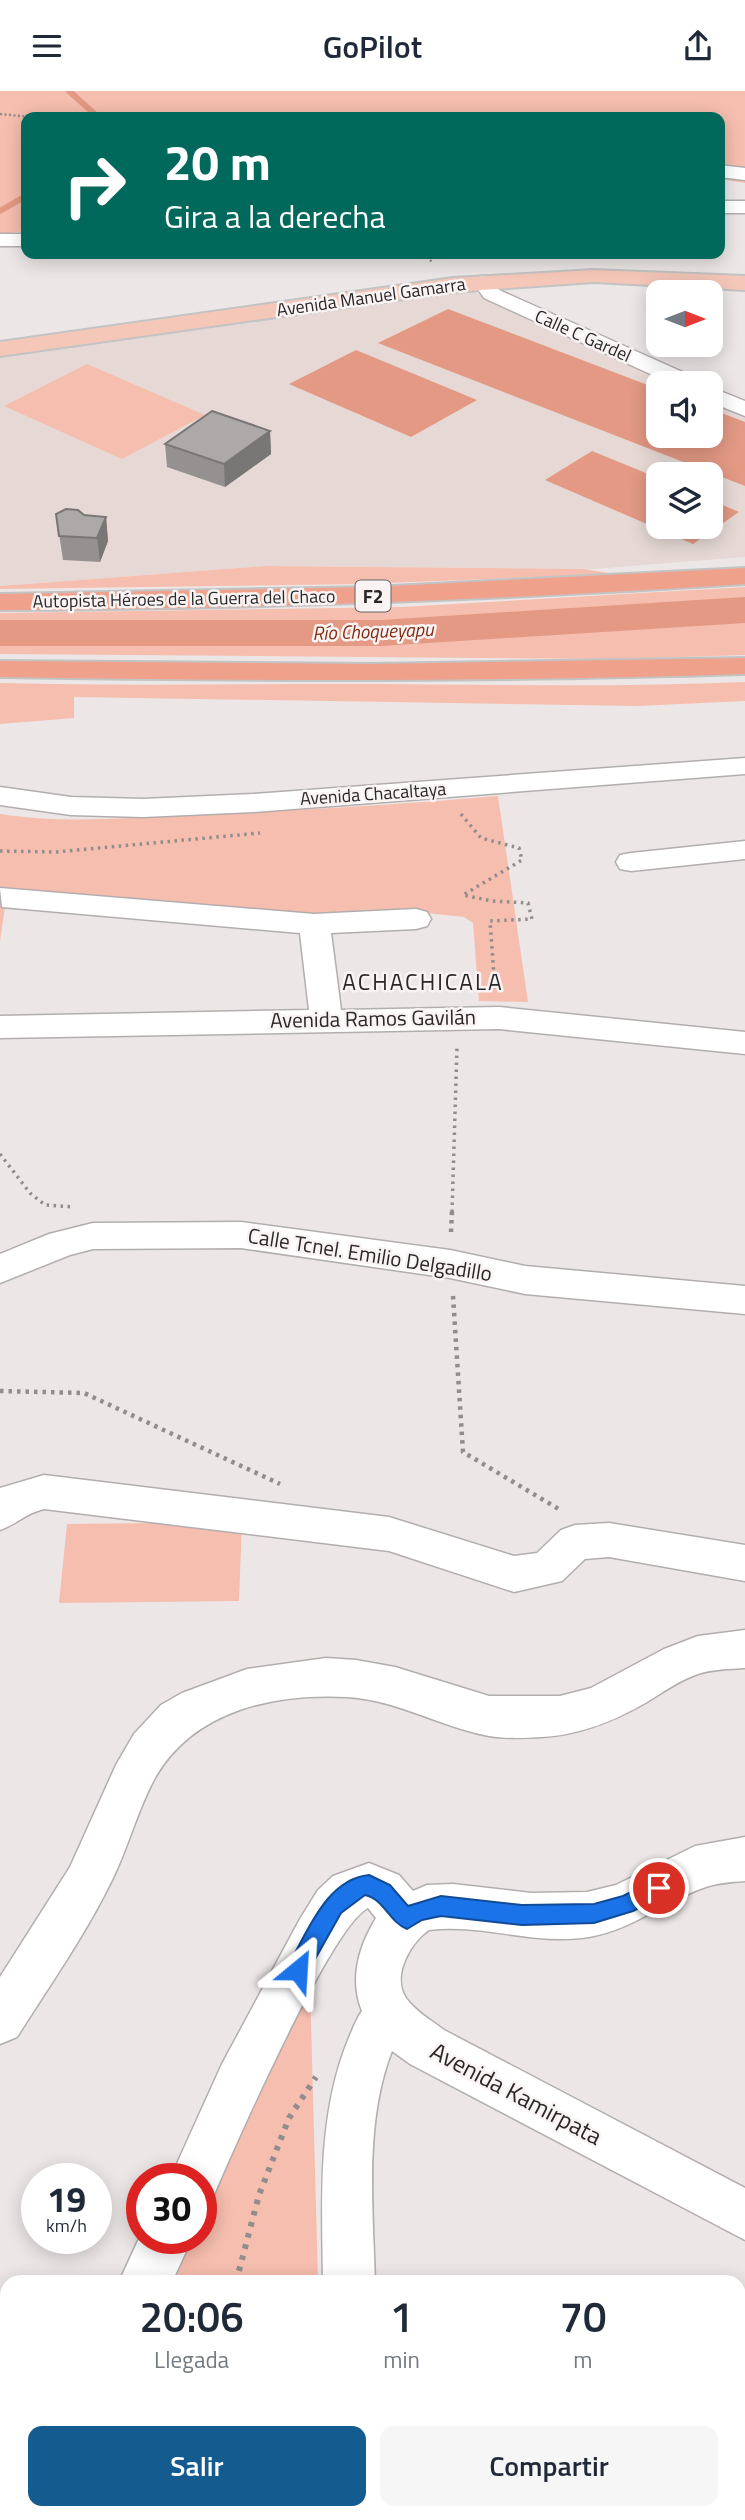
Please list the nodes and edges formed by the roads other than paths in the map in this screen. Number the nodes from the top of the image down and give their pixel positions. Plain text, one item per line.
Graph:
1 (725, 172) edge
2 (745, 174) edge
3 (725, 207) edge
4 (745, 208) edge
5 (0, 240) edge
6 (21, 240) edge
7 (483, 282) junction
8 (745, 283) edge
9 (0, 349) edge
10 (661, 371) edge
11 (723, 400) edge
12 (745, 409) edge
13 (745, 576) edge
14 (0, 601) edge
15 (745, 666) edge
16 (0, 669) edge
17 (745, 766) edge
18 (0, 796) edge
19 (745, 850) edge
20 (631, 862) dead end
21 (2, 897) edge
22 (416, 919) dead end
23 (314, 924) junction
24 (326, 1019) junction
25 (0, 1027) edge
26 (745, 1043) edge
27 (0, 1269) edge
28 (745, 1300) edge
29 (0, 1513) edge
30 (745, 1563) edge
31 (745, 1649) edge
32 (745, 1859) edge
33 (407, 1919) junction
34 (0, 2020) edge
35 (393, 2022) junction
36 (202, 2163) edge
37 (745, 2215) edge
38 (158, 2254) edge
39 (148, 2275) edge
40 (349, 2275) edge

1 - 2 street
3 - 4 street
5 - 6 street
7 - 8 main road, Avenida Manuel Gamarra
7 - 9 main road, Avenida Manuel Gamarra
7 - 10 street, Calle C Gardel
11 - 12 street
13 - 14 highway, Autopista Héroes de la Guerra del Chaco / F2
15 - 16 highway
17 - 18 street, Avenida Chacaltaya
19 - 20 street
21 - 23 street
22 - 23 street
23 - 24 street
24 - 25 street, Avenida Ramos Gavilán
24 - 26 street, Avenida Ramos Gavilán
27 - 28 street, Calle Tcnel. Emilio Delgadillo
29 - 30 street
31 - 34 street
32 - 33 street
33 - 35 street, Avenida Kamirpata
33 - 36 street
35 - 37 street, Avenida Kamirpata
35 - 40 street
38 - 39 street

